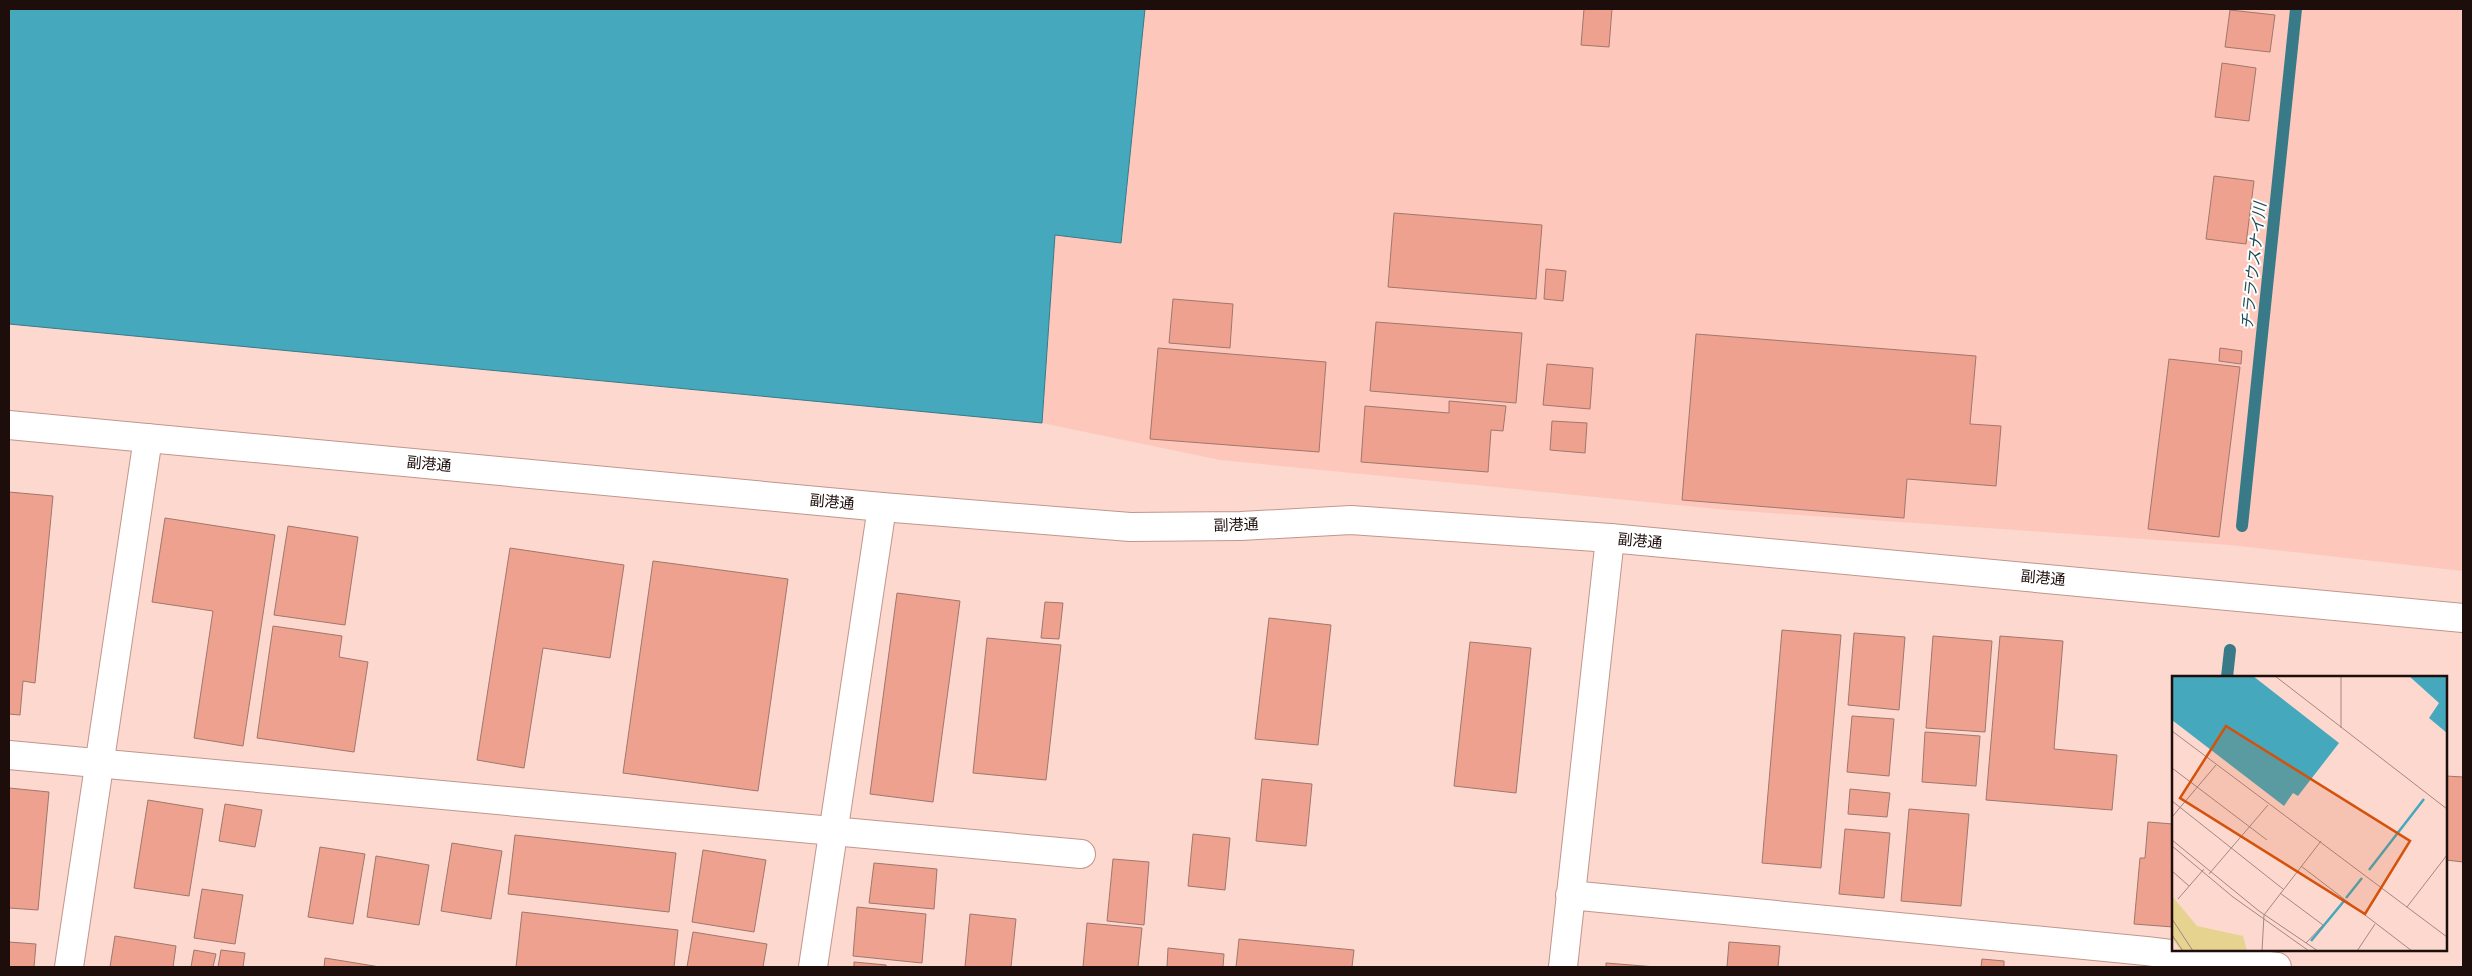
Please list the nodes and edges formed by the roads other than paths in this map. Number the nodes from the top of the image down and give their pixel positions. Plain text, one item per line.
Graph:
1 (9, 424) edge
2 (148, 438) junction
3 (882, 507) junction
4 (1610, 538) junction
5 (2463, 618) edge
6 (9, 755) edge
7 (98, 762) junction
8 (832, 830) junction
9 (1082, 854) dead end
10 (1570, 895) junction
11 (69, 967) edge
12 (813, 967) edge
13 (1563, 967) edge
14 (2277, 967) edge

1 - 2 street, 副港通
2 - 3 street, 副港通
2 - 7 street
3 - 4 street, 副港通
3 - 8 street
4 - 5 street, 副港通
4 - 10 street
6 - 7 street
7 - 8 street
7 - 11 street
8 - 9 street
8 - 12 street
10 - 13 street
10 - 14 street

